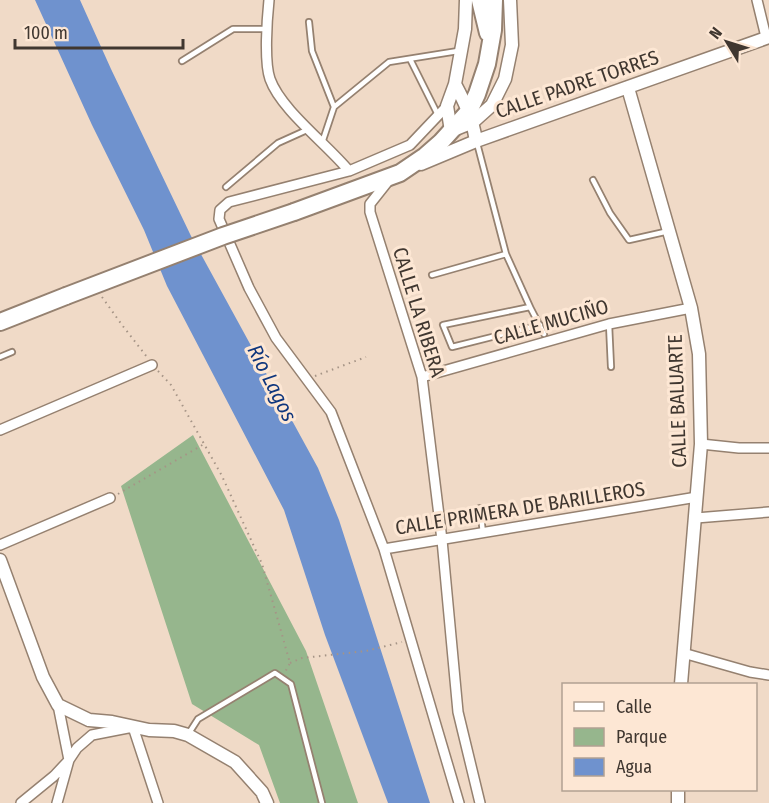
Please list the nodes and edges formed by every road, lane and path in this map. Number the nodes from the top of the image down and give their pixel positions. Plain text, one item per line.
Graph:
1 (269, 0) edge
2 (466, 0) edge
3 (480, 0) edge
4 (494, 0) edge
5 (510, 0) edge
6 (757, 0) edge
7 (309, 22) dead end
8 (266, 29) junction
9 (768, 37) edge
10 (491, 43) junction
11 (461, 50) junction
12 (410, 59) junction
13 (182, 61) dead end
14 (455, 84) junction
15 (628, 88) junction
16 (334, 107) junction
17 (442, 111) junction
18 (471, 117) junction
19 (309, 129) junction
20 (451, 131) junction
21 (476, 141) junction
22 (322, 143) junction
23 (349, 171) junction
24 (396, 174) junction
25 (593, 180) dead end
26 (226, 187) dead end
27 (669, 231) junction
28 (506, 254) junction
29 (432, 275) dead end
30 (94, 285) junction
31 (530, 307) junction
32 (691, 308) junction
33 (0, 322) edge
34 (609, 324) junction
35 (540, 325) junction
36 (544, 334) dead end
37 (12, 352) dead end
38 (0, 357) edge
39 (366, 357) dead end
40 (152, 365) junction
41 (611, 367) dead end
42 (422, 376) junction
43 (307, 379) junction
44 (0, 430) edge
45 (204, 444) junction
46 (701, 444) junction
47 (769, 448) edge
48 (697, 497) junction
49 (110, 498) joint
50 (480, 508) dead end
51 (769, 512) edge
52 (696, 518) junction
53 (483, 532) junction
54 (442, 540) junction
55 (0, 545) edge
56 (384, 549) junction
57 (0, 560) edge
58 (411, 640) junction
59 (683, 653) junction
60 (290, 663) junction
61 (769, 675) edge
62 (283, 677) junction
63 (681, 683) edge
64 (58, 705) junction
65 (133, 727) junction
66 (188, 735) junction
67 (69, 760) junction
68 (154, 791) junction
69 (21, 803) edge
70 (57, 803) edge
71 (150, 803) edge
72 (158, 803) edge
73 (267, 803) edge
74 (322, 803) edge
75 (459, 803) edge
76 (480, 803) edge

1 - 8 street
2 - 11 street
3 - 10 highway
4 - 10 highway
5 - 18 street
6 - 9 street
7 - 16 lane
8 - 13 lane
8 - 19 street
9 - 15 street, CALLE PADRE TORRES
10 - 18 highway
11 - 12 lane
11 - 14 street
12 - 16 lane
12 - 17 lane
14 - 17 street
14 - 18 street
15 - 21 street, CALLE PADRE TORRES
15 - 27 street, CALLE BALUARTE
16 - 22 lane
17 - 20 street
17 - 23 street
18 - 20 highway
18 - 21 street
19 - 22 street
19 - 26 lane
20 - 24 highway
21 - 24 street, CALLE PADRE TORRES
21 - 28 lane
22 - 23 street
23 - 43 street
24 - 30 highway, bridge
24 - 42 street, CALLE LA RIBERA
25 - 27 lane
27 - 32 street, CALLE BALUARTE
28 - 29 lane
28 - 31 lane
30 - 33 highway, bridge
30 - 40 path
31 - 35 lane
31 - 35 lane
32 - 34 street, CALLE MUCIÑO
32 - 46 street, CALLE BALUARTE
34 - 41 lane
34 - 42 street, CALLE MUCIÑO
35 - 36 lane
37 - 38 lane
39 - 43 path
40 - 44 street
40 - 45 path
42 - 54 street, CALLE LA RIBERA
43 - 56 street
45 - 49 path
45 - 60 path
46 - 47 street
46 - 48 street, CALLE BALUARTE
48 - 52 street, CALLE BALUARTE
48 - 53 street, CALLE PRIMERA DE BARILLEROS
49 - 55 street
50 - 53 lane
51 - 52 street
52 - 59 street, CALLE BALUARTE
53 - 54 street, CALLE PRIMERA DE BARILLEROS
54 - 56 street, CALLE PRIMERA DE BARILLEROS
54 - 76 street, CALLE LA RIBERA
56 - 58 street
57 - 64 street
58 - 60 path
58 - 75 street
59 - 61 street
59 - 63 street, CALLE BALUARTE
60 - 62 path
62 - 66 lane
62 - 74 lane
64 - 65 street
64 - 67 street
65 - 66 street
65 - 67 street
65 - 68 street
66 - 73 street
67 - 69 street
67 - 70 street
68 - 71 street
68 - 72 street

